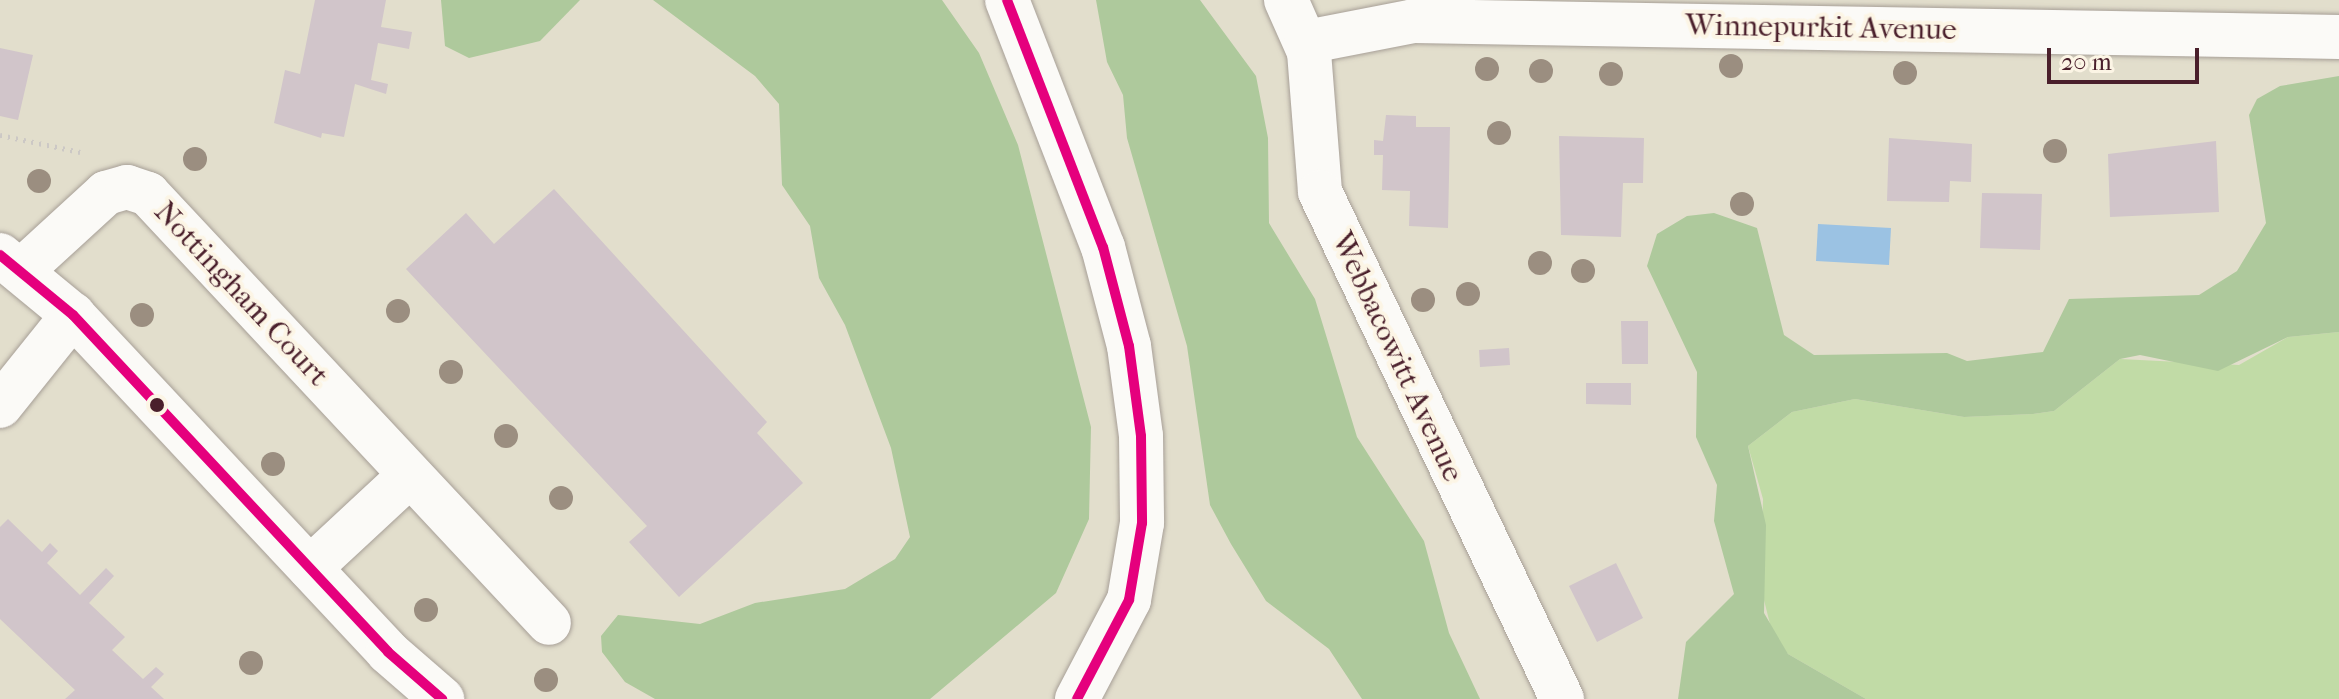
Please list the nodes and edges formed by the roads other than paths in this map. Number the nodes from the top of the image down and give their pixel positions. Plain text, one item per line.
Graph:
1 (1007, 0) edge
2 (1286, 0) edge
3 (2339, 37) edge
4 (1306, 42) junction
5 (11, 262) edge
6 (73, 315) junction
7 (0, 406) edge
8 (409, 476) junction
9 (310, 568) junction
10 (549, 623) dead end
11 (442, 699) edge
12 (1077, 699) edge
13 (1562, 699) edge

1 - 12 street
2 - 4 street, Webbacowitt Avenue
3 - 4 street, Winnepurkit Avenue
4 - 13 street, Webbacowitt Avenue
5 - 6 street
5 - 8 street, Nottingham Court
6 - 7 street
6 - 9 street
8 - 9 street
8 - 10 street, Nottingham Court
9 - 11 street

